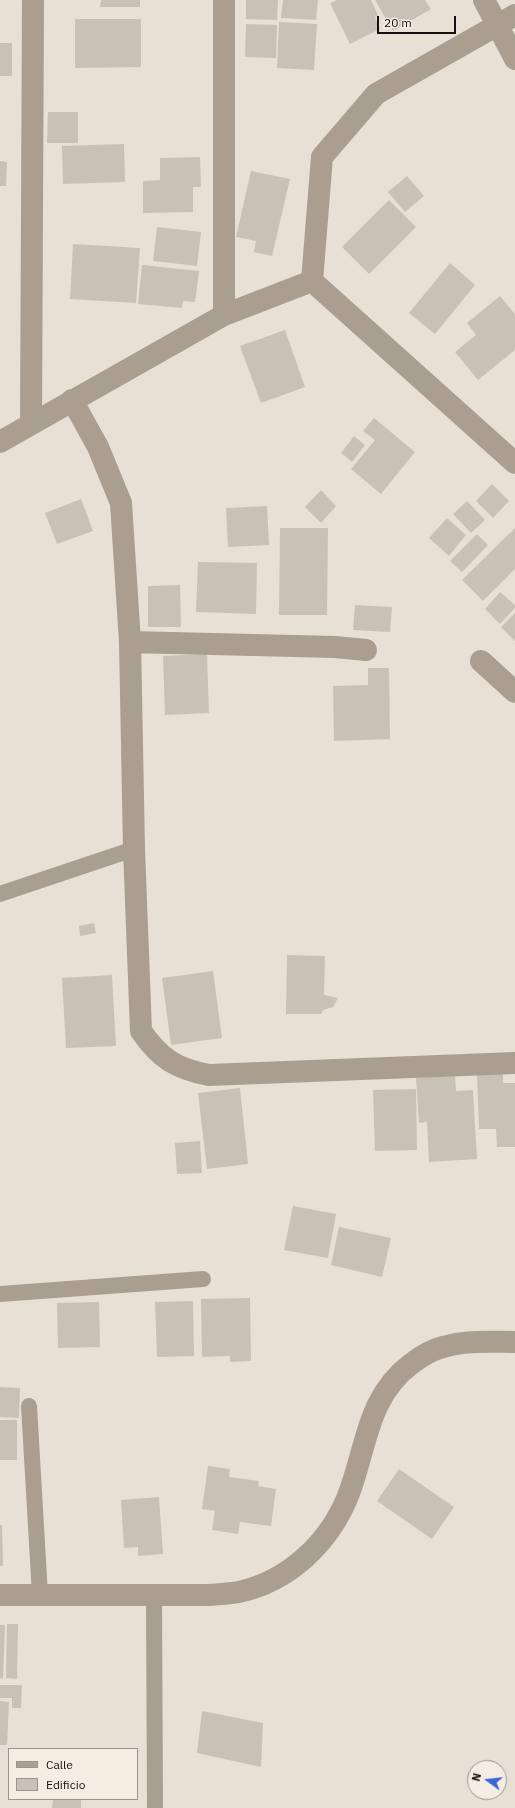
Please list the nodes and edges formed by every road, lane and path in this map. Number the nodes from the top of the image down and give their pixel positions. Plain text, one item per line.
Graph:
1 (33, 0) edge
2 (224, 0) edge
3 (484, 0) edge
4 (515, 15) edge
5 (496, 25) junction
6 (515, 60) edge
7 (312, 281) junction
8 (224, 315) junction
9 (72, 400) junction
10 (31, 424) junction
11 (0, 442) edge
12 (515, 463) edge
13 (130, 642) junction
14 (366, 650) dead end
15 (481, 661) dead end
16 (515, 692) edge
17 (134, 848) junction
18 (0, 894) edge
19 (515, 1063) edge
20 (203, 1279) dead end
21 (0, 1294) edge
22 (515, 1342) edge
23 (29, 1406) dead end
24 (0, 1595) edge
25 (40, 1595) junction
26 (154, 1595) junction
27 (155, 1808) edge

1 - 10 street
2 - 8 street
3 - 5 street
4 - 5 street
5 - 6 street
5 - 7 street
7 - 8 street
7 - 12 street
8 - 9 street
9 - 10 street
9 - 13 street
10 - 11 street
13 - 14 street
13 - 17 street
15 - 16 street
17 - 18 lane
17 - 19 street
20 - 21 lane
22 - 26 street
23 - 25 lane
24 - 25 street
25 - 26 street
26 - 27 lane

